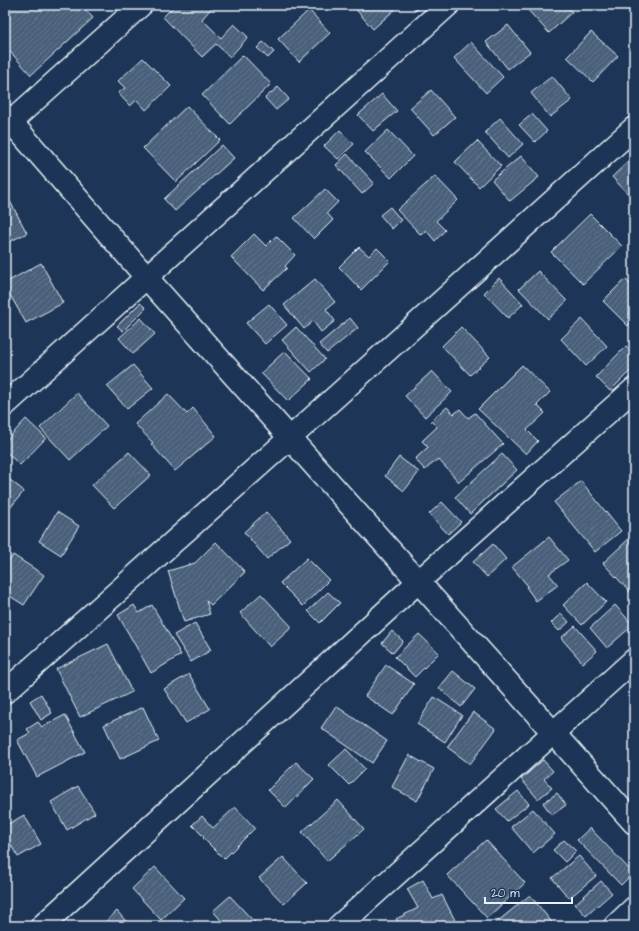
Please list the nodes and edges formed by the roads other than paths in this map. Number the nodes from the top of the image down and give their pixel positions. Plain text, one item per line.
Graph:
1 (141, 5) edge
2 (448, 5) edge
3 (7, 122) edge
4 (634, 128) edge
5 (146, 277) junction
6 (634, 389) edge
7 (5, 405) edge
8 (290, 438) junction
9 (418, 582) junction
10 (634, 660) edge
11 (5, 692) edge
12 (553, 733) junction
13 (634, 823) edge
14 (634, 908) edge
15 (42, 926) edge
16 (339, 926) edge
17 (615, 926) edge

1 - 3 street
2 - 5 street
3 - 5 street
4 - 8 street
5 - 7 street
5 - 8 street
6 - 9 street
8 - 9 street
8 - 11 street
9 - 12 street
9 - 15 street
10 - 12 street
12 - 13 street
12 - 16 street
14 - 17 street

